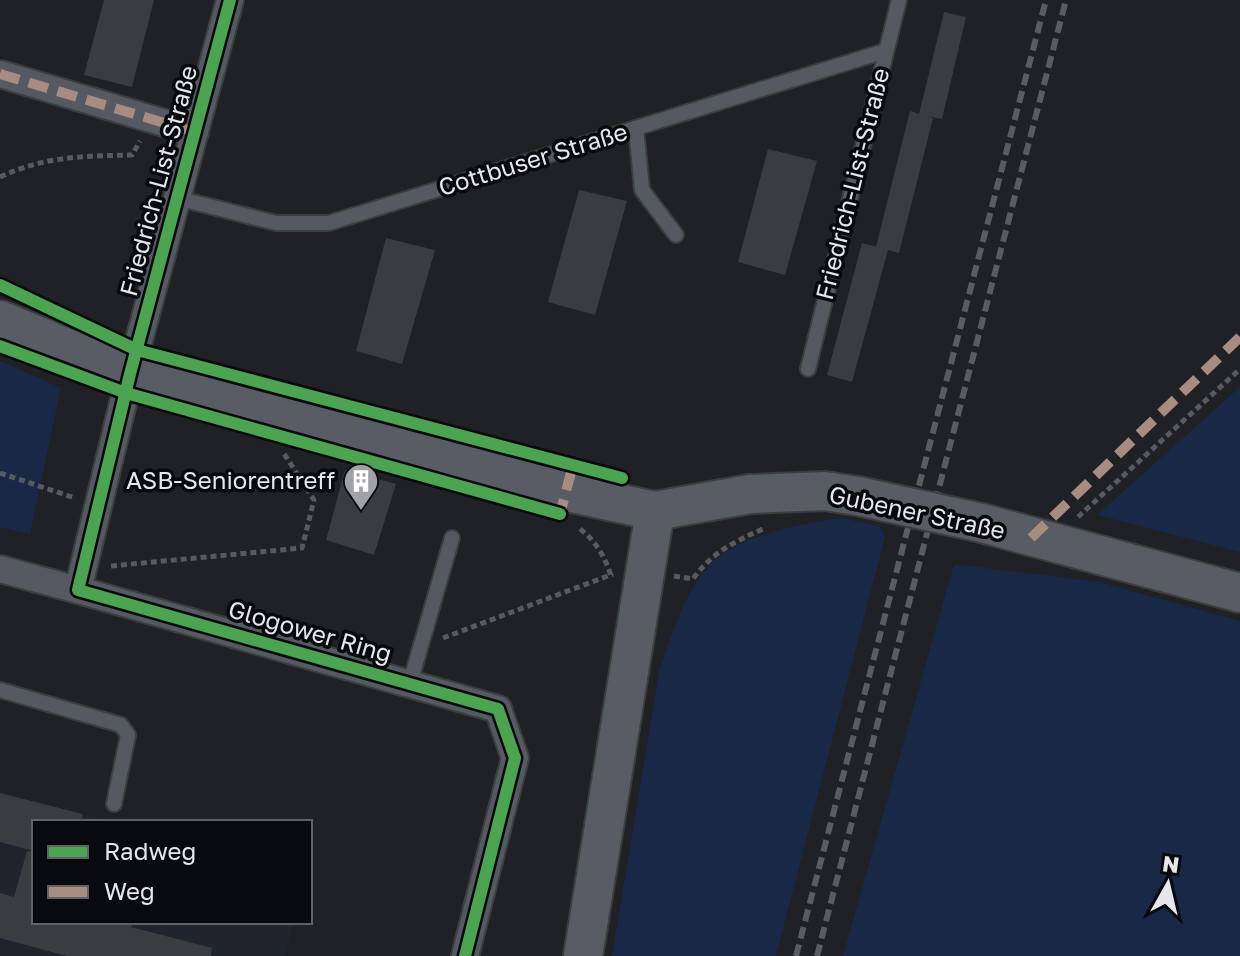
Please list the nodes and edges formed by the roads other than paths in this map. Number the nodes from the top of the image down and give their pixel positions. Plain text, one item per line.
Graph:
1 (230, 0) edge
2 (899, 0) edge
3 (885, 51) junction
4 (0, 74) edge
5 (636, 128) junction
6 (195, 132) junction
7 (177, 198) junction
8 (676, 235) dead end
9 (0, 320) edge
10 (808, 369) dead end
11 (130, 374) junction
12 (655, 511) junction
13 (452, 538) dead end
14 (0, 569) edge
15 (80, 579) junction
16 (1240, 593) edge
17 (410, 683) junction
18 (0, 690) edge
19 (114, 804) dead end
20 (465, 956) edge
21 (583, 956) edge

1 - 6 street, Friedrich-List-Straße
2 - 3 lane, Friedrich-List-Straße
3 - 5 lane, Cottbuser Straße
3 - 10 lane, Friedrich-List-Straße
4 - 6 street
5 - 7 lane, Cottbuser Straße
5 - 8 lane
6 - 7 street, Friedrich-List-Straße
7 - 11 street, Friedrich-List-Straße
9 - 11 main road
11 - 12 main road
11 - 15 street
12 - 16 main road, Gubener Straße, bridge
12 - 21 main road
13 - 17 lane
14 - 15 street, Glogower Ring
15 - 17 street, Glogower Ring
17 - 20 street, Glogower Ring
18 - 19 lane

